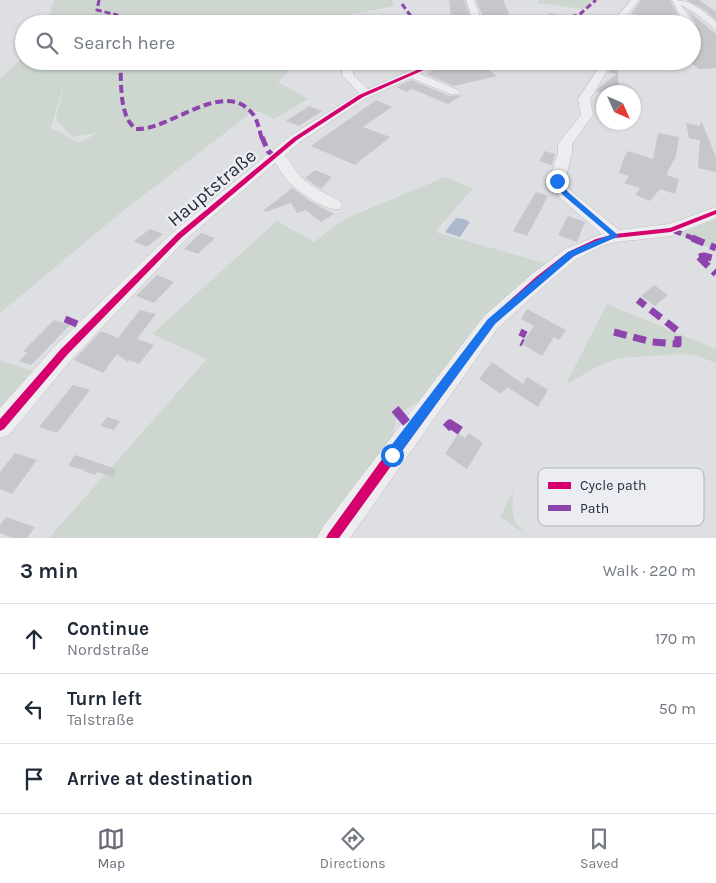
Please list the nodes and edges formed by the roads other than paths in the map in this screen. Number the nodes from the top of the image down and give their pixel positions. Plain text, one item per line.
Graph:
1 (470, 0) edge
2 (635, 0) edge
3 (678, 0) edge
4 (476, 15) edge
5 (622, 15) edge
6 (684, 15) edge
7 (716, 27) edge
8 (701, 30) edge
9 (716, 32) edge
10 (347, 70) edge
11 (423, 70) edge
12 (602, 70) edge
13 (412, 75) junction
14 (454, 92) dead end
15 (367, 93) junction
16 (275, 157) junction
17 (334, 205) dead end
18 (716, 212) edge
19 (615, 236) junction
20 (0, 426) edge
21 (397, 448) joint
22 (332, 538) edge

1 - 4 street
2 - 5 street
3 - 6 street
3 - 7 street
8 - 9 street
10 - 15 street
11 - 13 street, Hauptstraße
12 - 19 street
13 - 14 street
13 - 15 street, Hauptstraße
15 - 16 street, Hauptstraße
16 - 17 street
16 - 20 street, Hauptstraße
18 - 19 street
19 - 21 street
21 - 22 street

